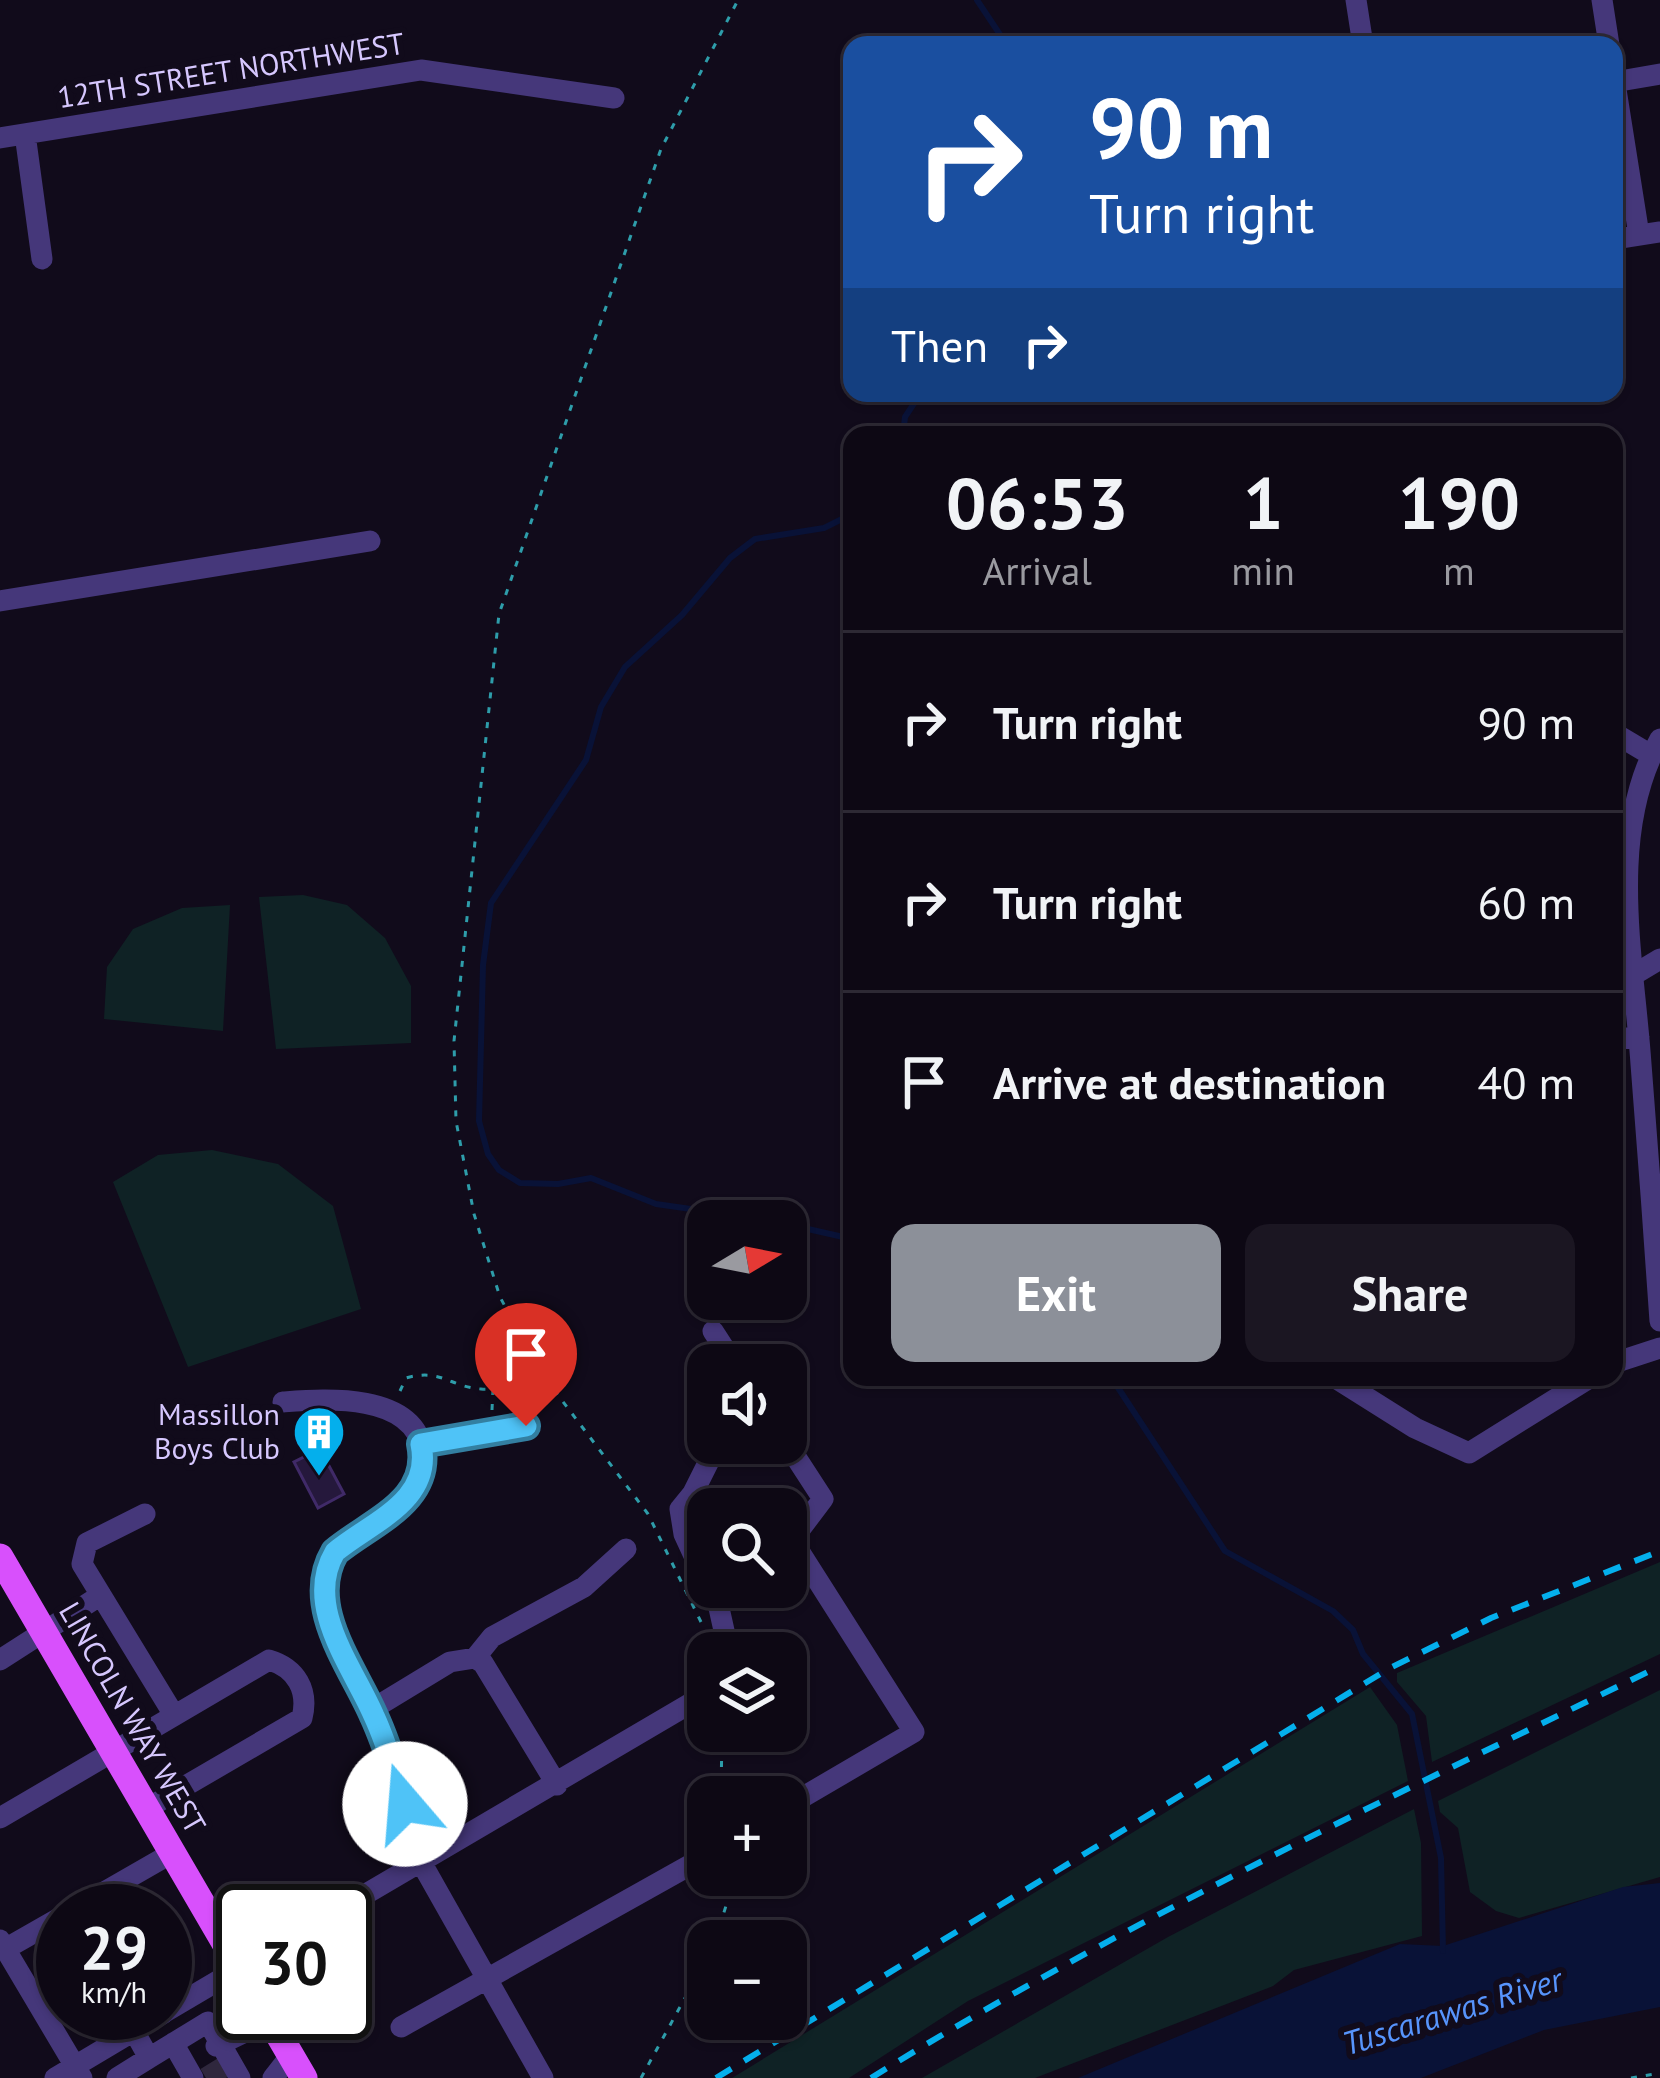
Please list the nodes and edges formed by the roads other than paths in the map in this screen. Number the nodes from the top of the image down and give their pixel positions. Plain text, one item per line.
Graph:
1 (1356, 0) edge
2 (1602, 0) edge
3 (1362, 36) edge
4 (1608, 36) edge
5 (1660, 74) edge
6 (1623, 79) edge
7 (614, 98) dead end
8 (1623, 118) edge
9 (25, 134) junction
10 (0, 138) edge
11 (1650, 234) edge
12 (42, 259) dead end
13 (370, 542) dead end
14 (0, 602) edge
15 (1623, 736) edge
16 (1656, 747) edge
17 (1623, 797) edge
18 (1635, 803) junction
19 (1660, 959) edge
20 (1635, 974) junction
21 (1640, 1037) junction
22 (1623, 1038) edge
23 (1653, 1111) edge
24 (1658, 1255) edge
25 (1660, 1321) edge
26 (713, 1331) dead end
27 (722, 1344) edge
28 (1660, 1348) edge
29 (1623, 1360) edge
30 (1348, 1386) edge
31 (1577, 1386) edge
32 (283, 1402) dead end
33 (526, 1426) dead end
34 (421, 1444) junction
35 (708, 1464) edge
36 (800, 1464) edge
37 (687, 1508) edge
38 (680, 1509) junction
39 (145, 1514) dead end
40 (807, 1518) edge
41 (687, 1540) edge
42 (626, 1549) dead end
43 (0, 1557) edge
44 (807, 1567) edge
45 (101, 1595) junction
46 (44, 1635) junction
47 (476, 1658) junction
48 (0, 1660) edge
49 (687, 1707) edge
50 (371, 1709) junction
51 (174, 1715) junction
52 (113, 1752) junction
53 (556, 1785) junction
54 (807, 1795) edge
55 (146, 1809) junction
56 (0, 1818) edge
57 (172, 1852) junction
58 (421, 1862) junction
59 (687, 1866) edge
60 (117, 1884) edge
61 (372, 1891) edge
62 (216, 1926) edge
63 (36, 1929) edge
64 (3, 1945) edge
65 (483, 1978) junction
66 (401, 2027) dead end
67 (119, 2040) edge
68 (139, 2040) edge
69 (282, 2040) edge
70 (172, 2044) junction
71 (95, 2054) junction
72 (149, 2058) junction
73 (227, 2059) edge
74 (298, 2067) edge
75 (191, 2068) edge
76 (78, 2072) edge
77 (55, 2078) edge
78 (113, 2078) edge
79 (273, 2078) edge
80 (543, 2078) edge

1 - 3 street
2 - 4 street
5 - 6 street
7 - 9 street, 12TH STREET NORTHWEST
8 - 11 street
9 - 10 street, 12TH STREET NORTHWEST
9 - 12 street
13 - 14 street
15 - 16 street
16 - 18 street
17 - 18 street
18 - 20 street
19 - 20 street
20 - 21 street
21 - 22 street
21 - 23 street
23 - 24 street
24 - 25 street
26 - 27 street
28 - 29 street
30 - 31 street
32 - 34 street
33 - 34 street
34 - 50 street
35 - 38 street
36 - 40 street
37 - 38 street
38 - 41 street
39 - 45 street
42 - 47 street
43 - 46 main road, LINCOLN WAY WEST
44 - 54 street
45 - 46 street
45 - 51 street
46 - 48 street
46 - 52 main road, LINCOLN WAY WEST
47 - 50 street
47 - 53 street
49 - 53 street
50 - 58 street
51 - 52 street
51 - 55 street
52 - 55 main road, LINCOLN WAY WEST
52 - 56 street
53 - 58 street
55 - 57 main road, LINCOLN WAY WEST
57 - 60 street
57 - 62 main road, LINCOLN WAY WEST
58 - 61 street
58 - 65 street
59 - 65 street
63 - 64 street
64 - 76 street
65 - 66 street
65 - 80 street
67 - 71 street
68 - 72 street
69 - 74 main road
70 - 72 street
70 - 73 street
70 - 75 street
71 - 76 street
71 - 78 street
72 - 78 street
74 - 79 street
76 - 77 street

